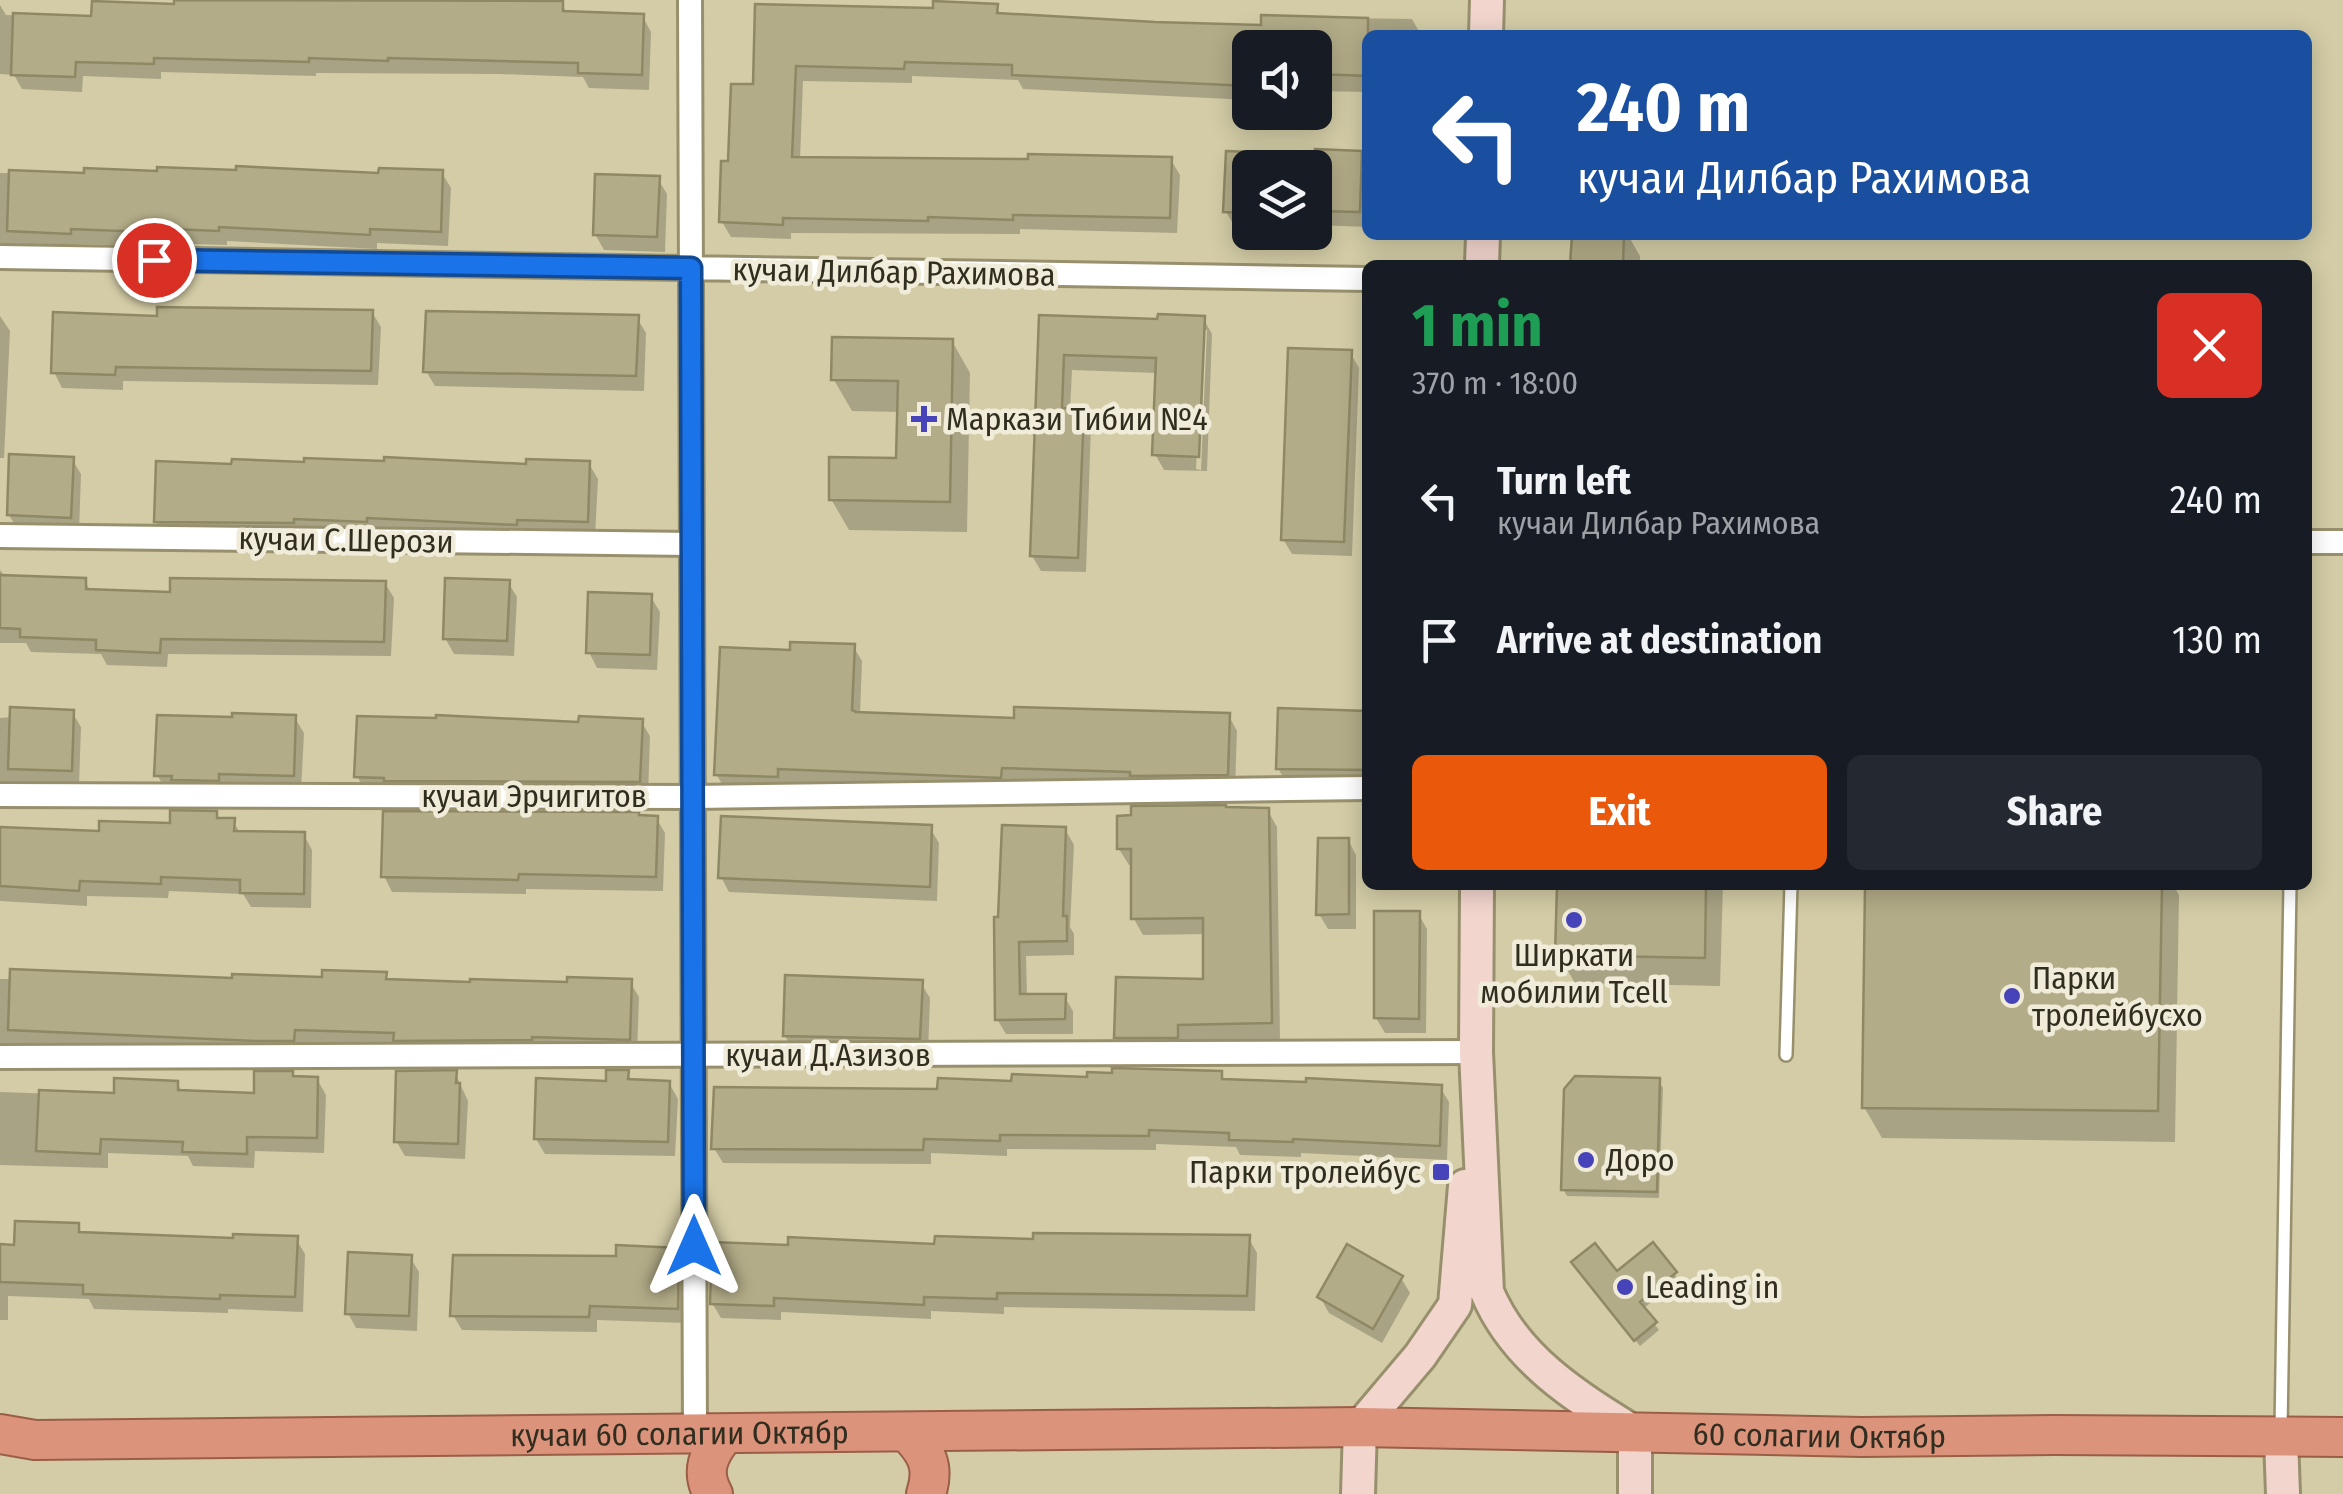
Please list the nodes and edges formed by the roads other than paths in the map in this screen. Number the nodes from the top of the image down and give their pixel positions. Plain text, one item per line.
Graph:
1 (690, 0) edge
2 (1486, 0) edge
3 (1486, 30) edge
4 (0, 257) edge
5 (691, 268) junction
6 (1362, 279) edge
7 (0, 536) edge
8 (2312, 542) edge
9 (2343, 542) edge
10 (692, 544) junction
11 (1362, 788) edge
12 (0, 795) edge
13 (693, 797) junction
14 (1477, 890) edge
15 (1791, 890) edge
16 (2290, 890) edge
17 (1476, 1052) junction
18 (1786, 1055) dead end
19 (694, 1056) junction
20 (0, 1057) edge
21 (1360, 1426) junction
22 (907, 1432) junction
23 (1635, 1433) junction
24 (0, 1434) edge
25 (710, 1435) junction
26 (2343, 1437) edge
27 (2281, 1438) junction
28 (713, 1494) edge
29 (926, 1494) edge
30 (1358, 1494) edge
31 (1635, 1494) edge
32 (2282, 1494) edge

1 - 5 street
2 - 3 main road
4 - 5 street, кучаи Дилбар Рахимова
5 - 6 street, кучаи Дилбар Рахимова
5 - 10 street
7 - 10 street, кучаи С.Шерози
8 - 9 street
10 - 13 street
11 - 13 street, кучаи Эрчигитов
12 - 13 street, кучаи Эрчигитов
13 - 19 street
14 - 17 main road
15 - 18 lane
16 - 27 lane
17 - 19 street, кучаи Д.Азизов
17 - 21 main road
17 - 23 main road
19 - 20 street, кучаи Д.Азизов
19 - 25 street
21 - 22 highway, кучаи 60 солагии Октябр
21 - 23 highway, 60 солагии Октябр
21 - 30 main road
22 - 25 highway, кучаи 60 солагии Октябр
22 - 29 highway
23 - 27 highway, 60 солагии Октябр
23 - 31 main road
24 - 25 highway, кучаи 60 солагии Октябр
25 - 28 highway
26 - 27 highway, 60 солагии Октябр
27 - 32 main road

